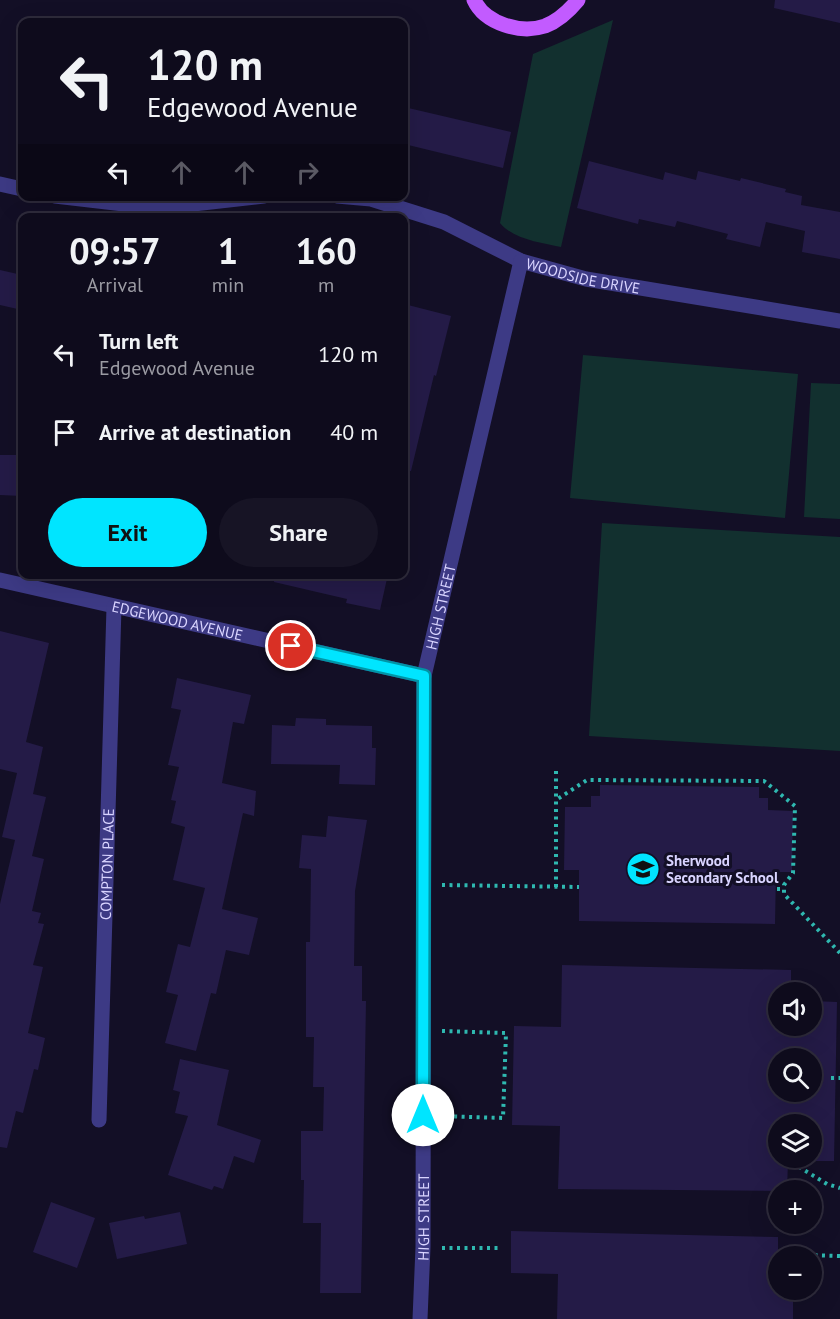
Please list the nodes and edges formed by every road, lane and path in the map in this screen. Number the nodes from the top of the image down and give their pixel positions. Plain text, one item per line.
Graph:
1 (474, 0) edge
2 (578, 0) edge
3 (0, 184) edge
4 (18, 188) edge
5 (98, 201) edge
6 (220, 201) edge
7 (377, 201) edge
8 (521, 261) junction
9 (840, 321) edge
10 (0, 580) edge
11 (114, 606) junction
12 (424, 676) junction
13 (556, 771) dead end
14 (556, 800) junction
15 (423, 885) junction
16 (556, 887) junction
17 (579, 887) dead end
18 (777, 889) dead end
19 (784, 889) junction
20 (840, 953) edge
21 (423, 1030) junction
22 (831, 1078) dead end
23 (840, 1078) edge
24 (423, 1115) junction
25 (99, 1120) dead end
26 (801, 1168) edge
27 (840, 1188) edge
28 (423, 1247) junction
29 (502, 1248) dead end
30 (822, 1255) edge
31 (840, 1256) edge
32 (420, 1319) edge

1 - 2 main road
3 - 4 street
5 - 6 street
7 - 8 street, WOODSIDE DRIVE
8 - 9 street, WOODSIDE DRIVE
8 - 12 street, HIGH STREET
10 - 11 street, EDGEWOOD AVENUE
11 - 12 street, EDGEWOOD AVENUE
11 - 25 street, COMPTON PLACE
12 - 15 street, HIGH STREET
13 - 14 path
14 - 16 path
14 - 19 path
15 - 16 path
15 - 21 street, HIGH STREET
16 - 17 path
18 - 19 path
19 - 20 path
21 - 24 street, HIGH STREET
21 - 24 path
22 - 23 path
24 - 28 street, HIGH STREET
26 - 27 path
28 - 29 path
28 - 32 street, HIGH STREET
30 - 31 path

